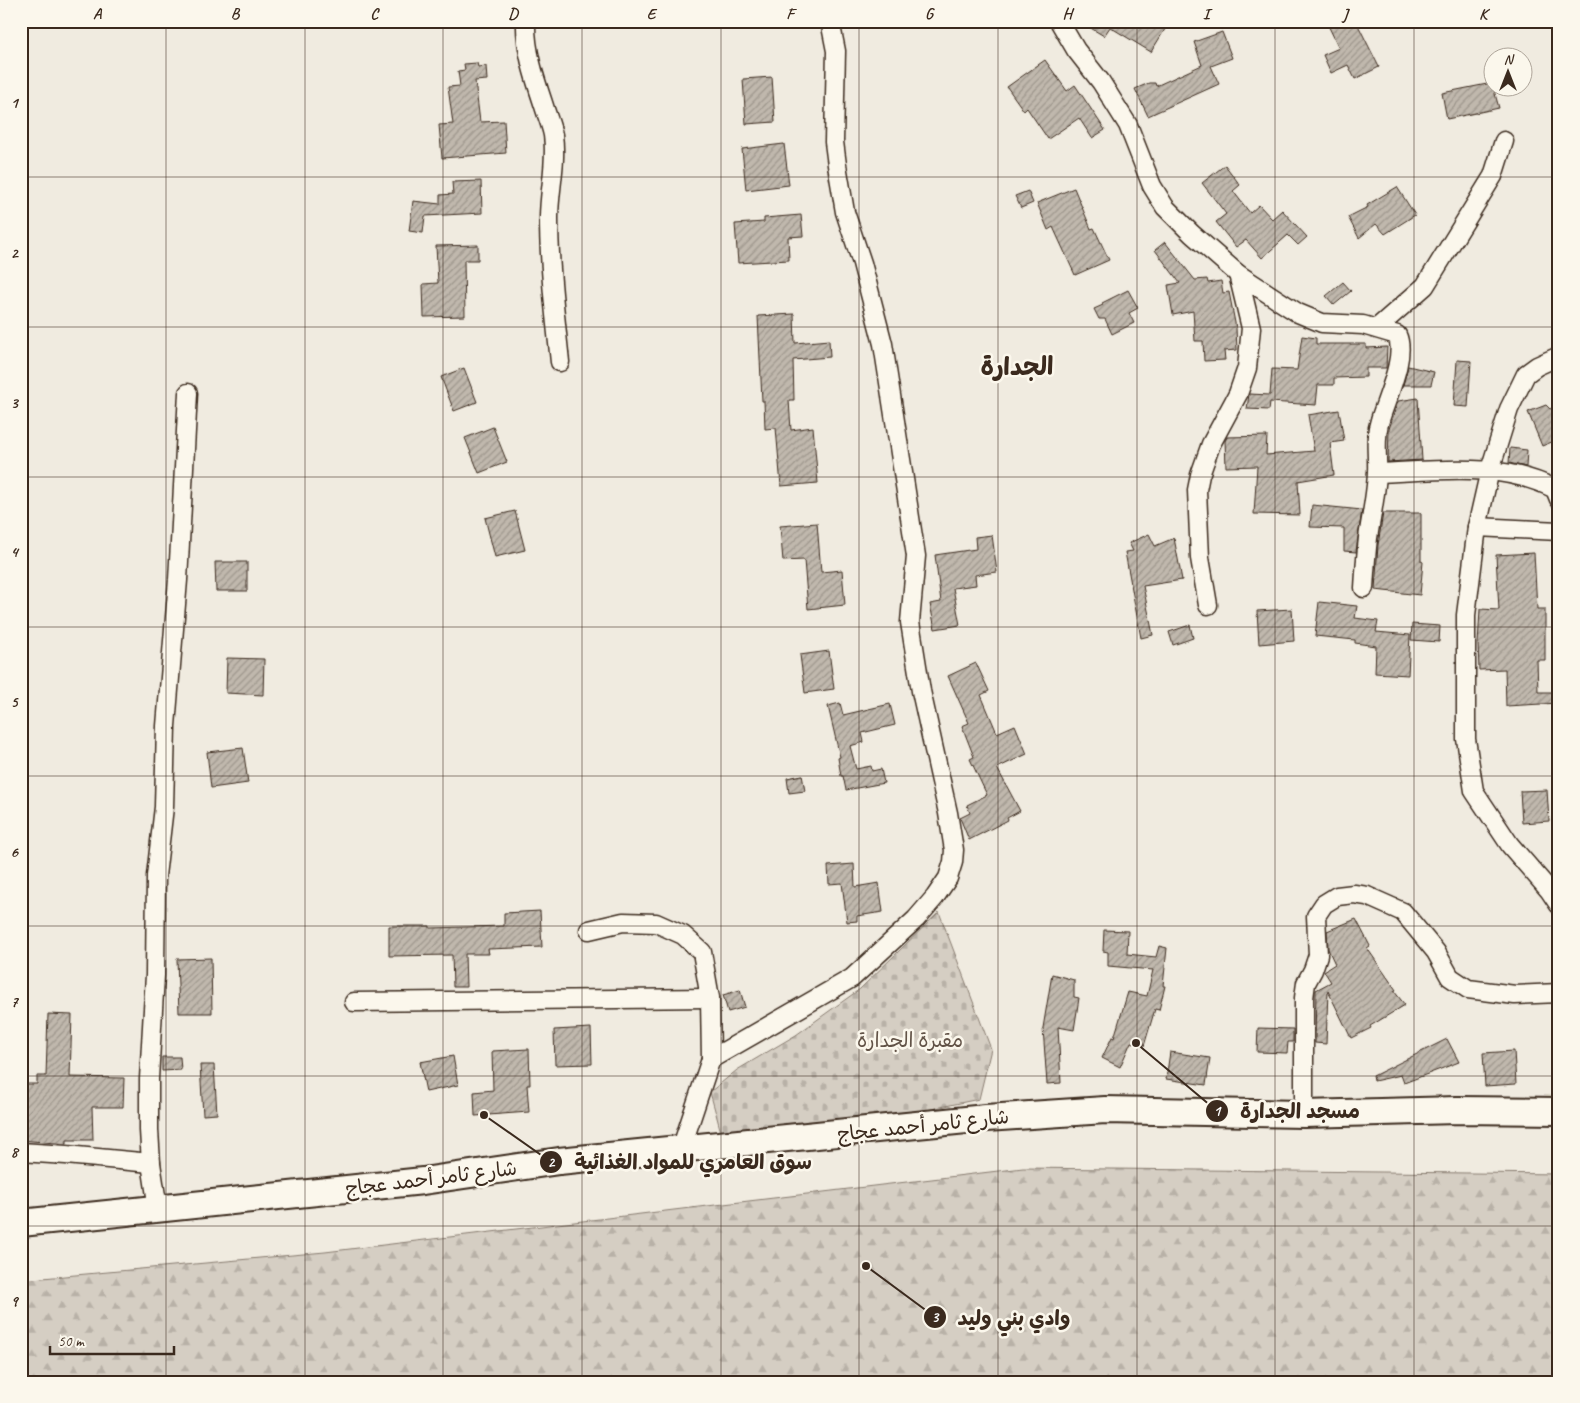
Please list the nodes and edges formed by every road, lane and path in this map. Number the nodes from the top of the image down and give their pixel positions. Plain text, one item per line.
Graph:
1 (526, 21) edge
2 (830, 21) edge
3 (1059, 21) edge
4 (1504, 141) dead end
5 (1238, 274) junction
6 (1377, 328) junction
7 (1559, 356) edge
8 (560, 362) dead end
9 (188, 394) dead end
10 (1490, 470) junction
11 (1377, 473) junction
12 (1559, 499) edge
13 (1477, 527) junction
14 (1559, 531) edge
15 (1364, 588) dead end
16 (1208, 605) dead end
17 (1559, 905) edge
18 (589, 930) dead end
19 (1559, 993) edge
20 (710, 998) junction
21 (354, 1002) dead end
22 (711, 1060) junction
23 (1559, 1111) edge
24 (1304, 1114) junction
25 (681, 1149) junction
26 (21, 1152) edge
27 (151, 1163) junction
28 (158, 1209) junction
29 (21, 1223) edge

1 - 8 street
2 - 22 street
3 - 5 street
4 - 6 street
5 - 6 street
5 - 16 street
6 - 11 street
7 - 10 street
9 - 27 street
10 - 11 street
10 - 12 street
10 - 13 street
11 - 15 street
13 - 14 street
13 - 17 street
18 - 20 street
19 - 24 street
20 - 21 street
20 - 22 street
22 - 25 street
23 - 24 main road, شارع ثامر أحمد عجاج
24 - 25 main road, شارع ثامر أحمد عجاج
25 - 28 main road, شارع ثامر أحمد عجاج
26 - 27 street
27 - 28 street
28 - 29 main road, شارع ثامر أحمد عجاج

